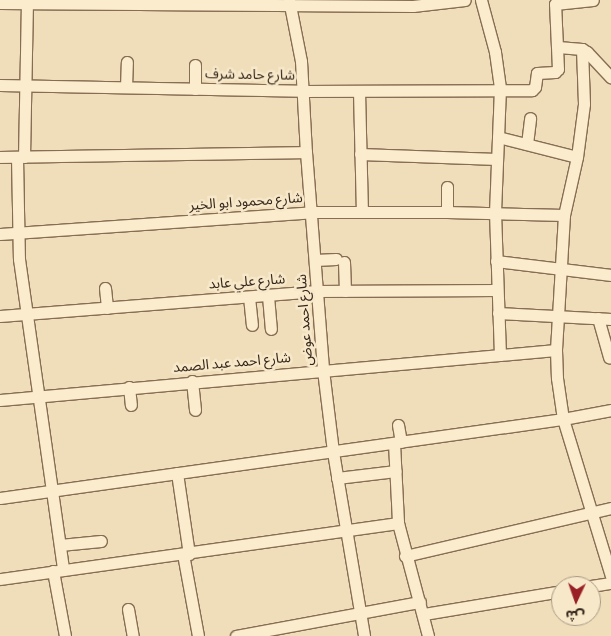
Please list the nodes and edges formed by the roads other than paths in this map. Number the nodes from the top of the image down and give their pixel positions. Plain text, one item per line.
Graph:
1 (465, 0) edge
2 (481, 0) edge
3 (593, 0) edge
4 (26, 2) edge
5 (290, 2) edge
6 (0, 3) edge
7 (377, 3) edge
8 (420, 3) edge
9 (558, 47) junction
10 (582, 49) junction
11 (127, 62) dead end
12 (195, 65) dead end
13 (611, 78) edge
14 (0, 85) edge
15 (25, 86) junction
16 (126, 87) junction
17 (500, 88) junction
18 (195, 89) junction
19 (302, 91) junction
20 (358, 91) junction
21 (530, 118) dead end
22 (498, 137) junction
23 (527, 144) junction
24 (306, 152) junction
25 (360, 154) junction
26 (0, 157) edge
27 (21, 157) junction
28 (578, 157) junction
29 (497, 159) junction
30 (447, 187) dead end
31 (312, 212) junction
32 (362, 212) junction
33 (447, 212) junction
34 (495, 212) junction
35 (564, 215) junction
36 (17, 232) junction
37 (0, 234) edge
38 (315, 260) junction
39 (496, 261) junction
40 (560, 269) junction
41 (611, 275) edge
42 (105, 288) dead end
43 (497, 290) junction
44 (345, 291) junction
45 (318, 292) junction
46 (268, 296) junction
47 (249, 297) junction
48 (107, 308) junction
49 (498, 313) junction
50 (27, 314) junction
51 (0, 316) edge
52 (558, 316) junction
53 (598, 318) junction
54 (611, 319) edge
55 (252, 325) dead end
56 (271, 329) dead end
57 (556, 350) junction
58 (500, 355) junction
59 (609, 357) dead end
60 (323, 370) junction
61 (192, 381) junction
62 (129, 387) junction
63 (38, 395) junction
64 (0, 400) edge
65 (131, 405) dead end
66 (195, 410) dead end
67 (611, 410) edge
68 (562, 419) junction
69 (398, 425) dead end
70 (398, 443) junction
71 (333, 452) junction
72 (396, 471) junction
73 (177, 473) junction
74 (337, 478) junction
75 (51, 491) junction
76 (0, 498) edge
77 (611, 508) edge
78 (592, 513) junction
79 (398, 523) junction
80 (346, 531) junction
81 (100, 541) dead end
82 (60, 545) junction
83 (186, 554) junction
84 (406, 556) junction
85 (58, 571) junction
86 (611, 576) edge
87 (0, 579) edge
88 (551, 593) edge
89 (420, 602) junction
90 (128, 608) dead end
91 (361, 613) junction
92 (424, 614) junction
93 (65, 636) edge
94 (133, 636) edge
95 (198, 636) edge
96 (237, 636) edge
97 (364, 636) edge
98 (428, 636) edge

1 - 8 street
2 - 17 street
3 - 9 street
4 - 5 street
4 - 6 street
4 - 15 street
5 - 7 street
5 - 19 street, شارع احمد عوض
7 - 8 street
9 - 10 street
9 - 17 street, شارع حامد شرف
10 - 13 street
10 - 28 street
11 - 16 street
12 - 18 street
14 - 15 street, شارع حامد شرف
15 - 16 street, شارع حامد شرف
15 - 27 street
16 - 18 street, شارع حامد شرف
17 - 20 street, شارع حامد شرف
17 - 22 street
18 - 19 street, شارع حامد شرف
19 - 20 street, شارع حامد شرف
19 - 24 street, شارع احمد عوض
20 - 25 street
21 - 23 street
22 - 23 street
22 - 29 street
23 - 28 street
24 - 27 street
24 - 31 street, شارع احمد عوض
25 - 29 street
25 - 32 street
26 - 27 street
27 - 36 street
28 - 35 street
29 - 34 street
30 - 33 street
31 - 32 street, شارع محمود ابو الخير
31 - 36 street, شارع محمود ابو الخير
31 - 38 street, شارع احمد عوض
32 - 33 street, شارع محمود ابو الخير
33 - 34 street, شارع محمود ابو الخير
34 - 35 street, شارع محمود ابو الخير
34 - 39 street
35 - 40 street
36 - 37 street, شارع محمود ابو الخير
36 - 50 street
38 - 44 street
38 - 45 street, شارع احمد عوض
39 - 40 street
39 - 43 street
40 - 41 street
40 - 52 street
42 - 48 street
43 - 44 street, شارع علي عابد
43 - 49 street
44 - 45 street, شارع علي عابد
45 - 46 street, شارع علي عابد
45 - 60 street, شارع احمد عوض
46 - 47 street, شارع علي عابد
46 - 56 street
47 - 48 street, شارع علي عابد
47 - 55 street
48 - 50 street, شارع علي عابد
49 - 52 street
49 - 58 street
50 - 51 street, شارع علي عابد
50 - 63 street
52 - 53 street
52 - 57 street
53 - 54 street
53 - 59 street
57 - 58 street, شارع احمد عبد الصمد
57 - 68 street
58 - 60 street, شارع احمد عبد الصمد
60 - 61 street, شارع احمد عبد الصمد
60 - 71 street, شارع احمد عوض
61 - 62 street, شارع احمد عبد الصمد
61 - 66 street
62 - 63 street, شارع احمد عبد الصمد
62 - 65 street
63 - 64 street, شارع احمد عبد الصمد
63 - 75 street
67 - 68 street
68 - 70 street
68 - 78 street
69 - 70 street
70 - 71 street
70 - 72 street
71 - 73 street
71 - 74 street, شارع احمد عوض
72 - 74 street
72 - 79 street
73 - 75 street
73 - 83 street
74 - 80 street, شارع احمد عوض
75 - 76 street
75 - 82 street
77 - 78 street
78 - 84 street
78 - 86 street
79 - 80 street
79 - 84 street
80 - 83 street
80 - 91 street, شارع احمد عوض
81 - 82 street
82 - 85 street
83 - 85 street
83 - 95 street
84 - 89 street
85 - 87 street
85 - 93 street
88 - 92 street
89 - 91 street
89 - 92 street
90 - 94 street
91 - 96 street
91 - 97 street, شارع احمد عوض
92 - 98 street

